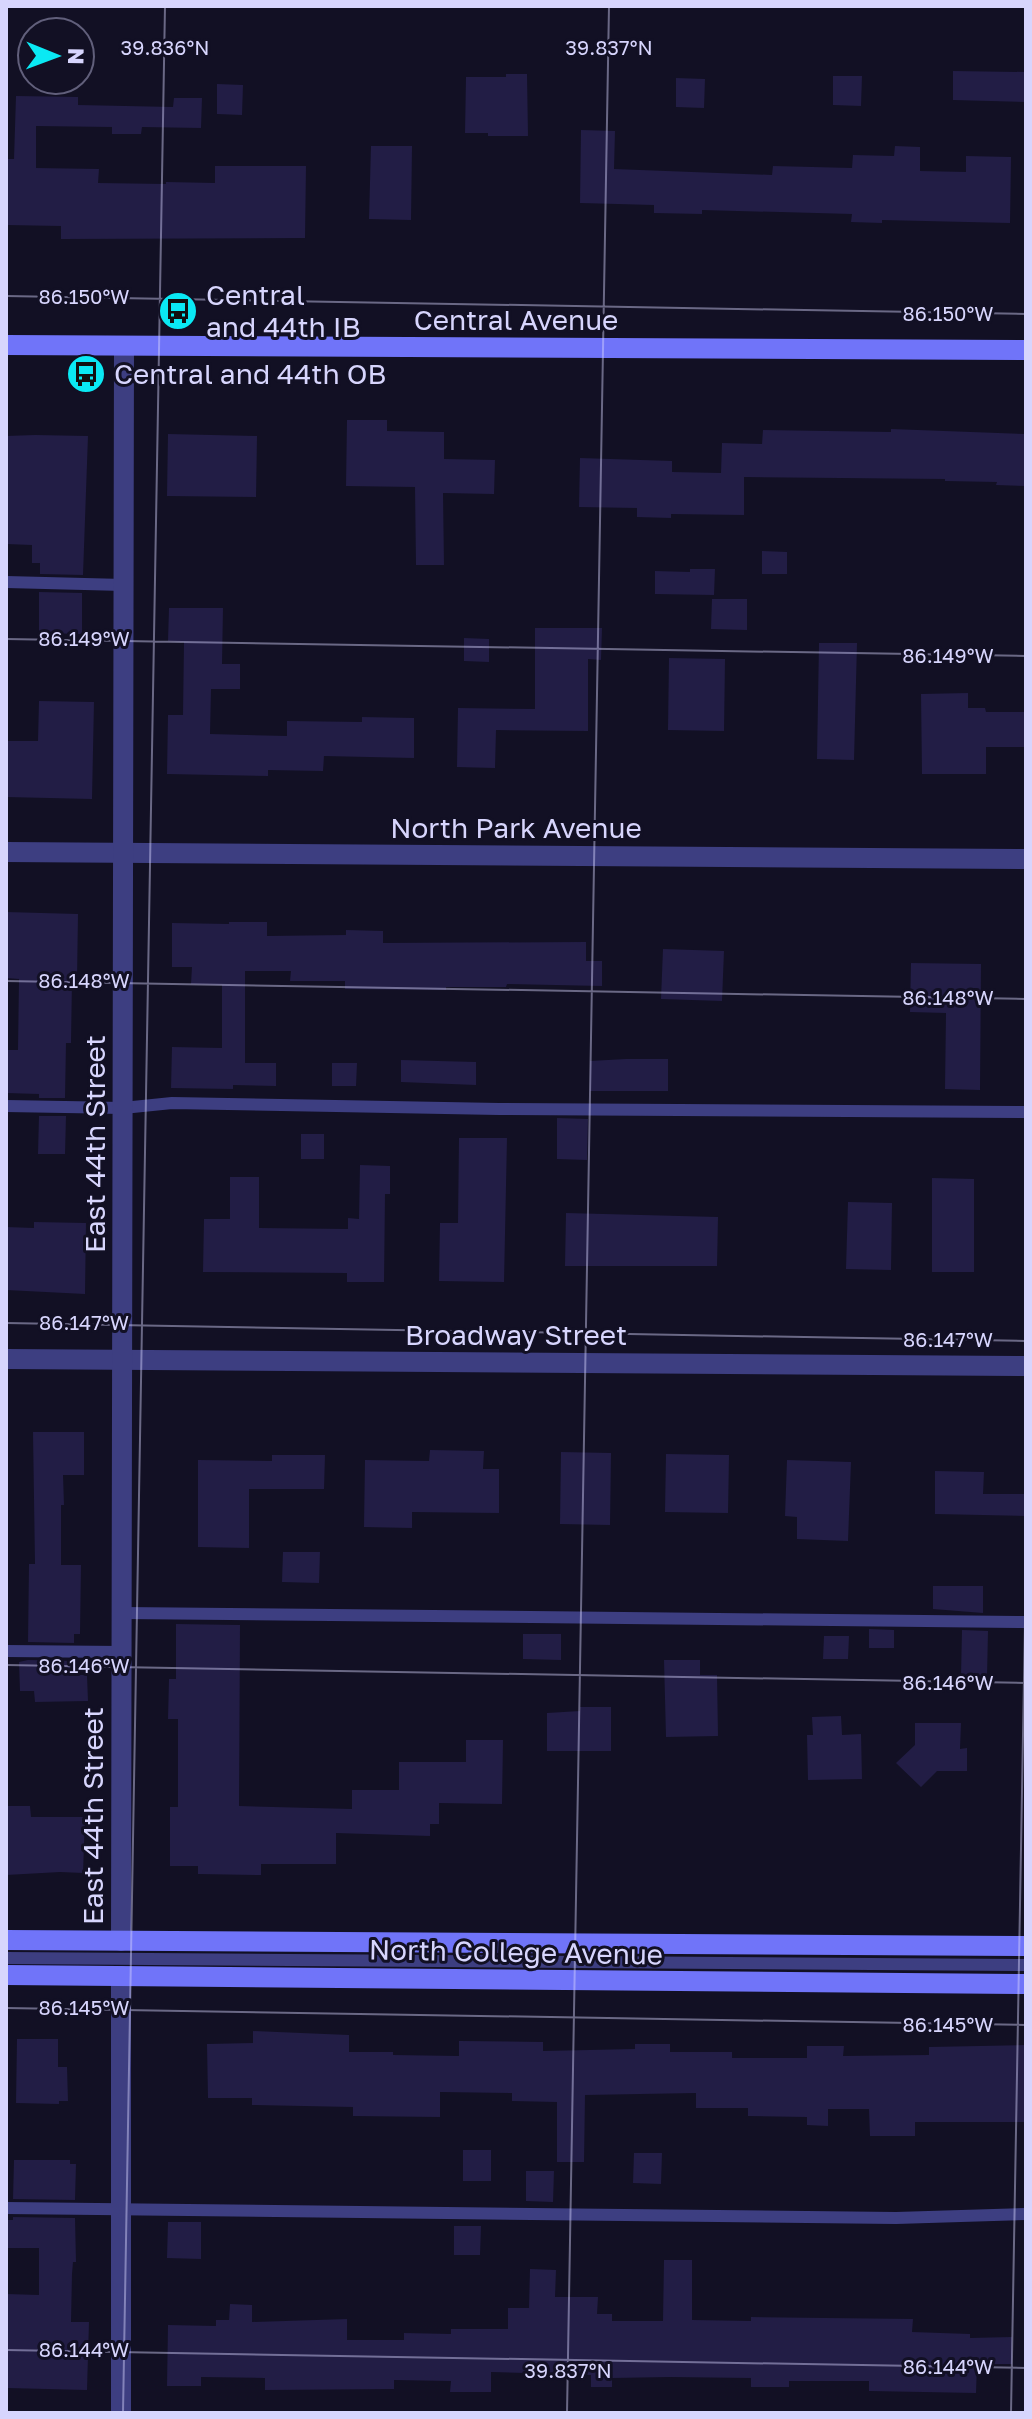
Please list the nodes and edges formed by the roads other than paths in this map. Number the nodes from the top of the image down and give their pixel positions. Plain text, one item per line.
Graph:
1 (6, 345) edge
2 (124, 347) junction
3 (1026, 350) edge
4 (6, 582) edge
5 (124, 585) junction
6 (6, 852) edge
7 (124, 853) junction
8 (1026, 859) edge
9 (6, 1106) edge
10 (123, 1108) junction
11 (1026, 1112) edge
12 (6, 1359) edge
13 (123, 1360) junction
14 (1026, 1366) edge
15 (122, 1613) junction
16 (1026, 1622) edge
17 (6, 1651) edge
18 (122, 1652) junction
19 (6, 1940) edge
20 (121, 1941) junction
21 (1026, 1946) edge
22 (6, 1958) edge
23 (1026, 1965) edge
24 (6, 1975) edge
25 (121, 1976) junction
26 (1026, 1984) edge
27 (6, 2208) edge
28 (121, 2209) junction
29 (1026, 2214) edge
30 (121, 2413) edge

1 - 2 main road, Central Avenue
2 - 3 main road, Central Avenue
2 - 5 street, East 44th Street
4 - 5 lane
5 - 7 street, East 44th Street
6 - 7 street, North Park Avenue
7 - 8 street, North Park Avenue
7 - 10 street, East 44th Street
9 - 10 lane
10 - 11 lane
10 - 13 street, East 44th Street
12 - 13 street, Broadway Street
13 - 14 street, Broadway Street
13 - 15 street, East 44th Street
15 - 16 lane
15 - 18 street, East 44th Street
17 - 18 lane
18 - 20 street, East 44th Street
19 - 20 main road, North College Avenue
20 - 21 main road, North College Avenue
22 - 23 lane, North College Avenue
24 - 25 main road, North College Avenue
25 - 26 main road, North College Avenue
25 - 28 street
27 - 28 lane
28 - 29 lane
28 - 30 street

